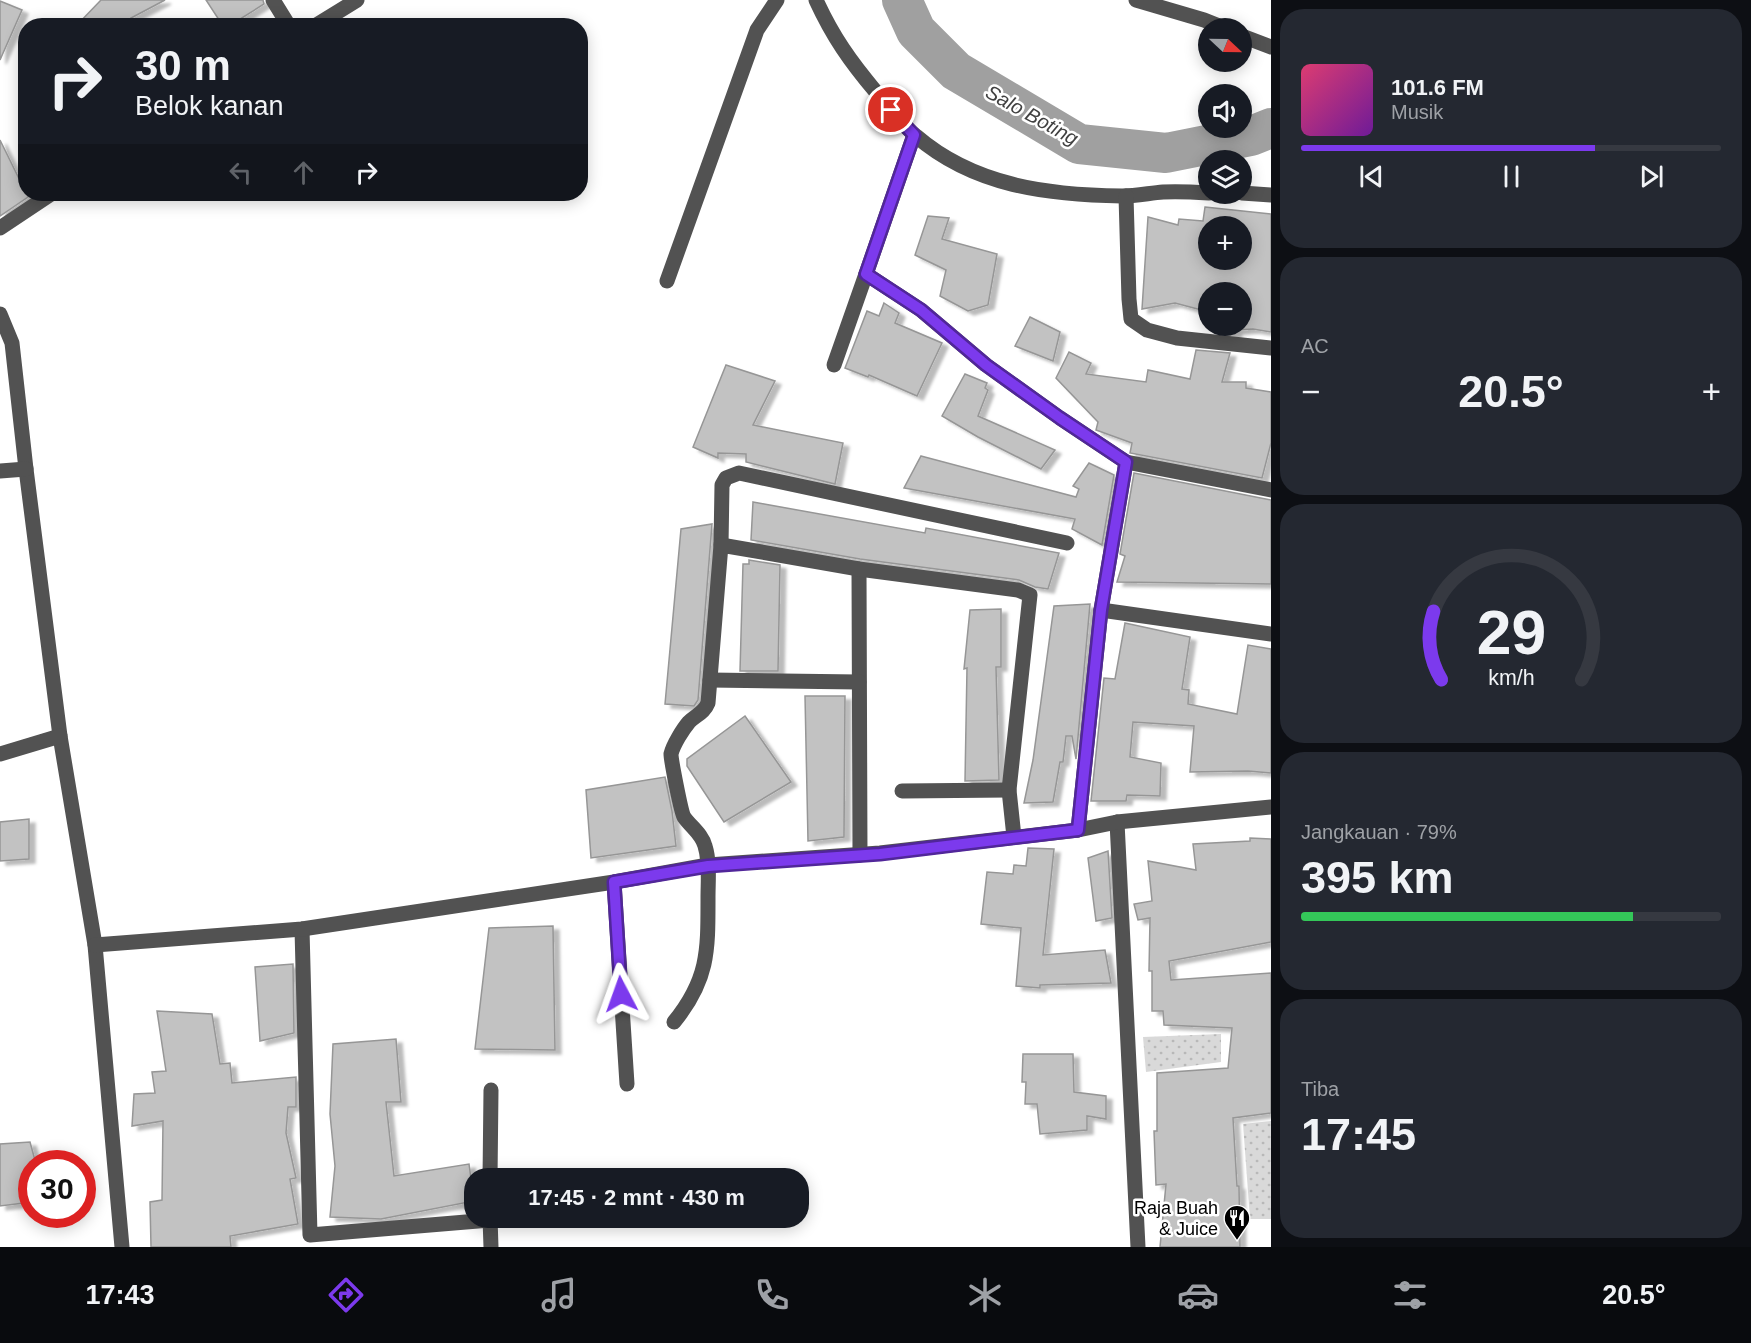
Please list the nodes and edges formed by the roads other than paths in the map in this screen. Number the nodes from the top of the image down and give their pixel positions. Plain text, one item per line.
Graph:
1 (273, 0) edge
2 (357, 0) edge
3 (777, 0) edge
4 (816, 0) edge
5 (1136, 0) edge
6 (284, 18) edge
7 (328, 18) edge
8 (1198, 18) edge
9 (1252, 40) edge
10 (1271, 47) edge
11 (914, 135) junction
12 (1198, 193) edge
13 (1252, 194) edge
14 (1271, 195) edge
15 (1126, 196) junction
16 (40, 201) edge
17 (0, 228) edge
18 (866, 274) junction
19 (667, 281) dead end
20 (0, 314) edge
21 (1271, 348) edge
22 (834, 365) dead end
23 (1126, 462) junction
24 (26, 469) junction
25 (0, 471) edge
26 (1271, 490) edge
27 (1067, 543) dead end
28 (721, 545) junction
29 (859, 568) junction
30 (1101, 610) junction
31 (1271, 634) edge
32 (710, 680) junction
33 (859, 682) junction
34 (60, 736) junction
35 (0, 754) edge
36 (1010, 790) junction
37 (903, 791) dead end
38 (1271, 807) edge
39 (1117, 822) junction
40 (1078, 830) junction
41 (1014, 837) junction
42 (860, 855) junction
43 (708, 866) junction
44 (614, 882) junction
45 (302, 928) junction
46 (95, 945) junction
47 (674, 1022) dead end
48 (627, 1084) dead end
49 (491, 1090) dead end
50 (490, 1168) edge
51 (464, 1221) edge
52 (490, 1228) edge
53 (122, 1247) edge
54 (491, 1247) edge
55 (1138, 1247) edge

1 - 6 street
2 - 7 street
3 - 19 street
4 - 11 street
5 - 8 street
9 - 10 street
11 - 15 street
11 - 18 street
12 - 15 street
13 - 14 street
15 - 21 street
16 - 17 street
18 - 22 street
18 - 23 street
20 - 24 street
23 - 26 street
23 - 30 street
24 - 25 street
24 - 34 street
27 - 28 street
28 - 29 street
28 - 32 street
29 - 33 street
29 - 36 street
30 - 31 street
30 - 40 street
32 - 33 street
32 - 43 street
33 - 42 street
34 - 35 street
34 - 46 street
36 - 37 street
36 - 41 street
38 - 39 street
39 - 40 street
39 - 55 street
40 - 41 street
41 - 42 street
42 - 43 street
43 - 44 street
43 - 47 street
44 - 45 street
44 - 48 street
45 - 46 street
45 - 51 street
46 - 53 street
49 - 50 street
52 - 54 street

